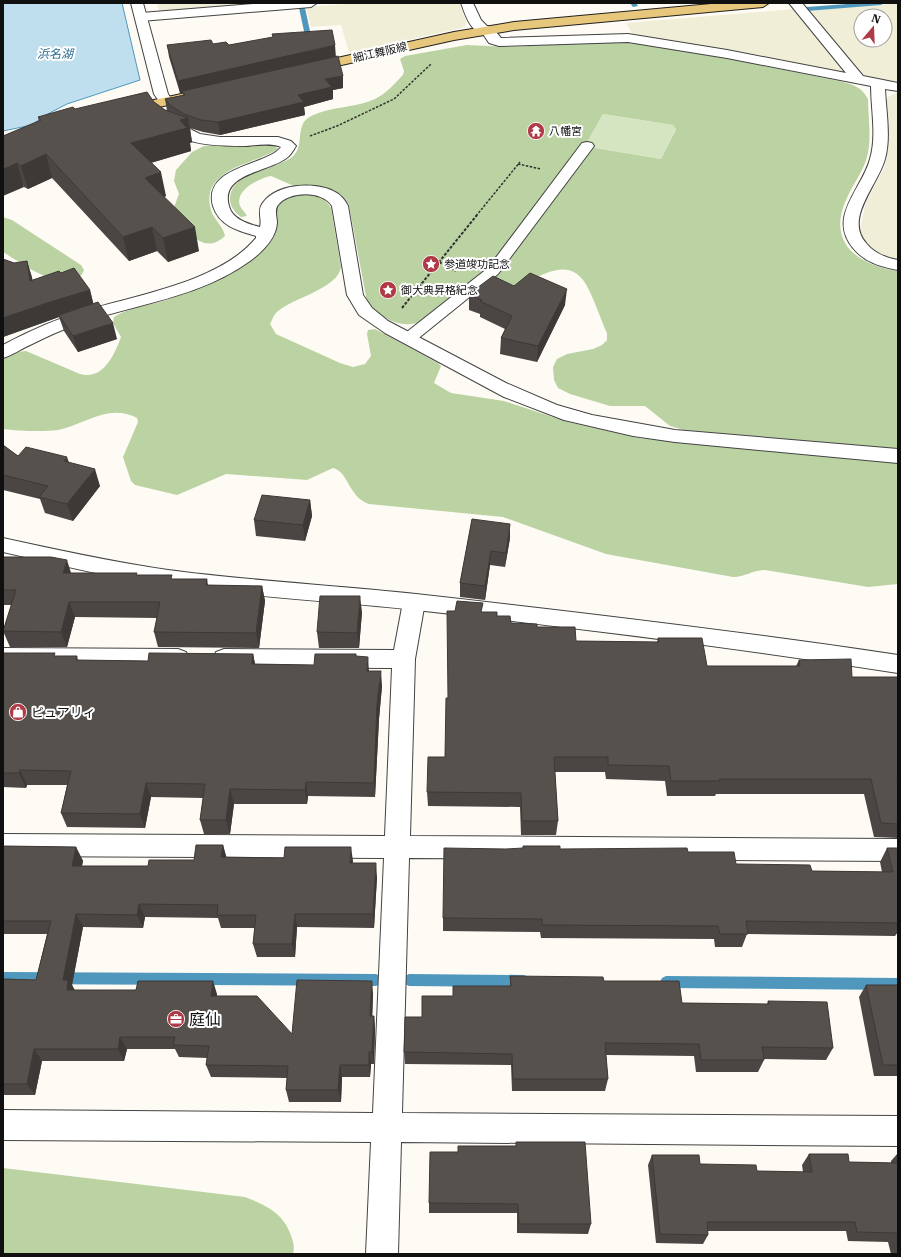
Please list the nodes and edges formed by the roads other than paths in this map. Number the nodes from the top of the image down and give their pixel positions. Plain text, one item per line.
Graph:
1 (137, 3) edge
2 (312, 3) edge
3 (467, 3) edge
4 (763, 3) edge
5 (795, 3) edge
6 (141, 17) junction
7 (485, 30) junction
8 (301, 70) edge
9 (859, 80) junction
10 (878, 84) junction
11 (898, 87) edge
12 (208, 92) edge
13 (160, 103) junction
14 (115, 113) edge
15 (587, 146) dead end
16 (266, 234) junction
17 (898, 265) edge
18 (409, 338) junction
19 (3, 352) edge
20 (898, 456) edge
21 (3, 545) edge
22 (414, 602) junction
23 (3, 657) edge
24 (404, 659) junction
25 (898, 664) edge
26 (3, 845) edge
27 (396, 847) junction
28 (898, 850) edge
29 (3, 1125) edge
30 (386, 1127) junction
31 (898, 1131) edge
32 (382, 1254) edge

1 - 6 street
2 - 6 street
3 - 7 street
4 - 7 main road, 細江舞阪線
5 - 9 street
6 - 13 street
7 - 8 main road, 細江舞阪線
7 - 9 street
9 - 10 street
10 - 11 street
10 - 17 street
12 - 13 main road
13 - 14 main road
13 - 16 street
15 - 18 lane
16 - 18 street
16 - 19 street
18 - 20 street
21 - 22 street
22 - 24 street
22 - 25 street
23 - 24 street
24 - 27 street
26 - 27 street
27 - 28 street
27 - 30 street
29 - 30 street
30 - 31 street
30 - 32 street

